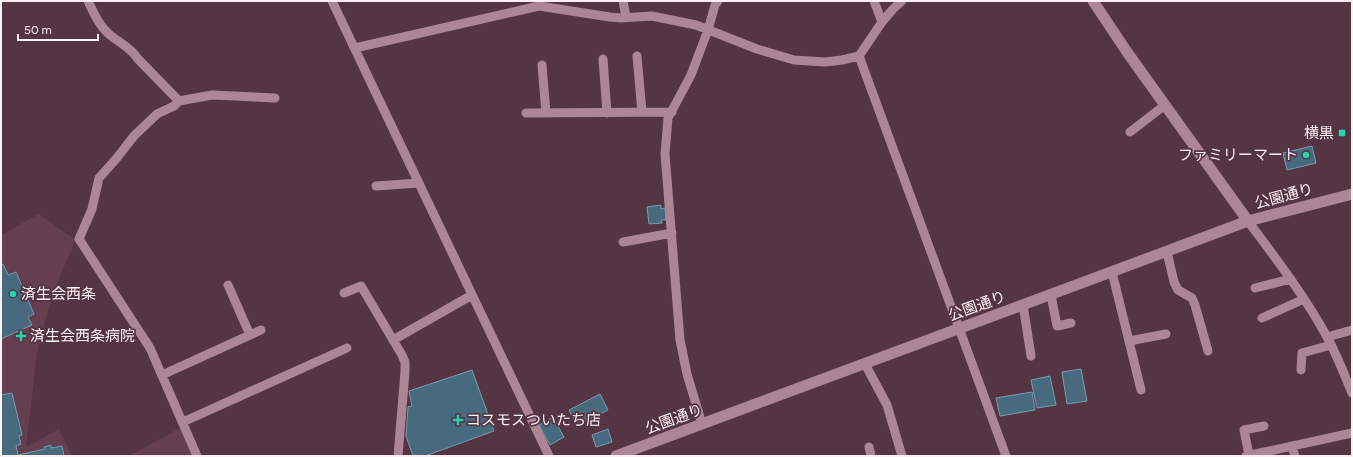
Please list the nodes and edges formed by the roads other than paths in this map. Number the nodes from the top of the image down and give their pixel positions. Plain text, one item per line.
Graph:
1 (88, 1) edge
2 (332, 1) edge
3 (623, 1) edge
4 (718, 1) edge
5 (874, 1) edge
6 (902, 1) edge
7 (1093, 1) edge
8 (536, 4) edge
9 (626, 18) junction
10 (882, 22) junction
11 (708, 30) junction
12 (355, 48) junction
13 (637, 56) dead end
14 (859, 56) junction
15 (603, 59) dead end
16 (542, 65) dead end
17 (275, 98) dead end
18 (179, 101) junction
19 (1165, 105) junction
20 (607, 112) junction
21 (642, 112) junction
22 (672, 112) junction
23 (526, 113) dead end
24 (546, 113) junction
25 (1130, 132) dead end
26 (418, 183) junction
27 (376, 186) dead end
28 (1352, 194) edge
29 (1248, 221) junction
30 (672, 233) junction
31 (623, 242) dead end
32 (1167, 252) junction
33 (1112, 272) junction
34 (1291, 279) junction
35 (228, 285) dead end
36 (1255, 288) dead end
37 (344, 293) dead end
38 (472, 295) junction
39 (1050, 295) junction
40 (1304, 299) junction
41 (1023, 305) junction
42 (1262, 318) dead end
43 (1071, 323) dead end
44 (959, 329) junction
45 (260, 330) dead end
46 (1352, 330) edge
47 (1166, 334) dead end
48 (250, 335) junction
49 (394, 340) junction
50 (1329, 341) junction
51 (1129, 342) junction
52 (347, 348) dead end
53 (1208, 351) dead end
54 (1031, 356) dead end
55 (865, 364) junction
56 (1301, 370) dead end
57 (162, 375) junction
58 (1141, 390) dead end
59 (1352, 393) edge
60 (183, 422) junction
61 (702, 424) junction
62 (1264, 426) dead end
63 (1352, 433) edge
64 (1292, 446) junction
65 (198, 456) edge
66 (398, 456) edge
67 (549, 456) edge
68 (616, 456) edge
69 (902, 456) edge
70 (1006, 456) edge
71 (1247, 456) edge
72 (1295, 456) edge

1 - 18 street
2 - 12 street
3 - 9 street
4 - 11 street
5 - 10 street
6 - 10 street
7 - 19 street
8 - 9 street
8 - 12 street
9 - 11 street
10 - 14 street
11 - 14 street
11 - 22 street
12 - 26 street
13 - 21 street
14 - 44 street
15 - 20 street
16 - 24 street
17 - 18 street
18 - 57 street
19 - 25 street
19 - 29 street
20 - 21 street
20 - 24 street
21 - 22 street
22 - 30 street
23 - 24 street
26 - 27 street
26 - 38 street
28 - 29 street, 公園通り
29 - 32 street, 公園通り
29 - 34 street
30 - 31 street
30 - 61 street
32 - 33 street, 公園通り
32 - 53 street
33 - 39 street, 公園通り
33 - 51 street
34 - 36 street
34 - 40 street
35 - 48 street
37 - 49 street
38 - 49 street
38 - 67 street
39 - 41 street, 公園通り
39 - 43 street
40 - 42 street
40 - 50 street
41 - 44 street, 公園通り
41 - 54 street
44 - 55 street, 公園通り
44 - 70 street
45 - 48 street
46 - 50 street
47 - 51 street
48 - 57 street
49 - 66 street
50 - 56 street
50 - 59 street
51 - 58 street
52 - 60 street
55 - 61 street, 公園通り
55 - 69 street
57 - 60 street
60 - 65 street
61 - 68 street, 公園通り
62 - 71 street
63 - 64 street
64 - 71 street
64 - 72 street

